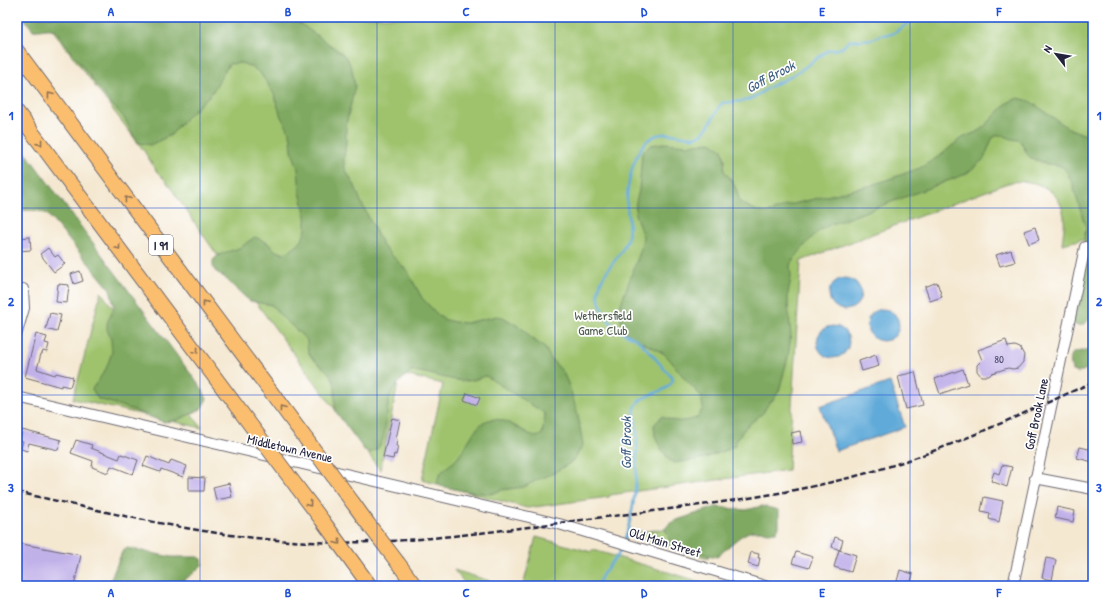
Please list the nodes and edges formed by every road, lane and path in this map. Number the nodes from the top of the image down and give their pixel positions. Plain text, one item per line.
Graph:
1 (17, 51) edge
2 (17, 112) edge
3 (1085, 247) dead end
4 (23, 289) dead end
5 (17, 332) edge
6 (17, 397) edge
7 (1035, 478) junction
8 (1093, 489) edge
9 (557, 523) joint
10 (370, 586) edge
11 (415, 586) edge
12 (765, 586) edge
13 (1012, 586) edge

11 -> 1 highway, I 91, bridge
2 -> 10 highway, bridge
3 - 7 street, Goff Brook Lane
4 - 5 street
6 - 9 street, Middletown Avenue
7 - 8 street
7 - 13 street, Goff Brook Lane
9 - 12 street, Old Main Street

